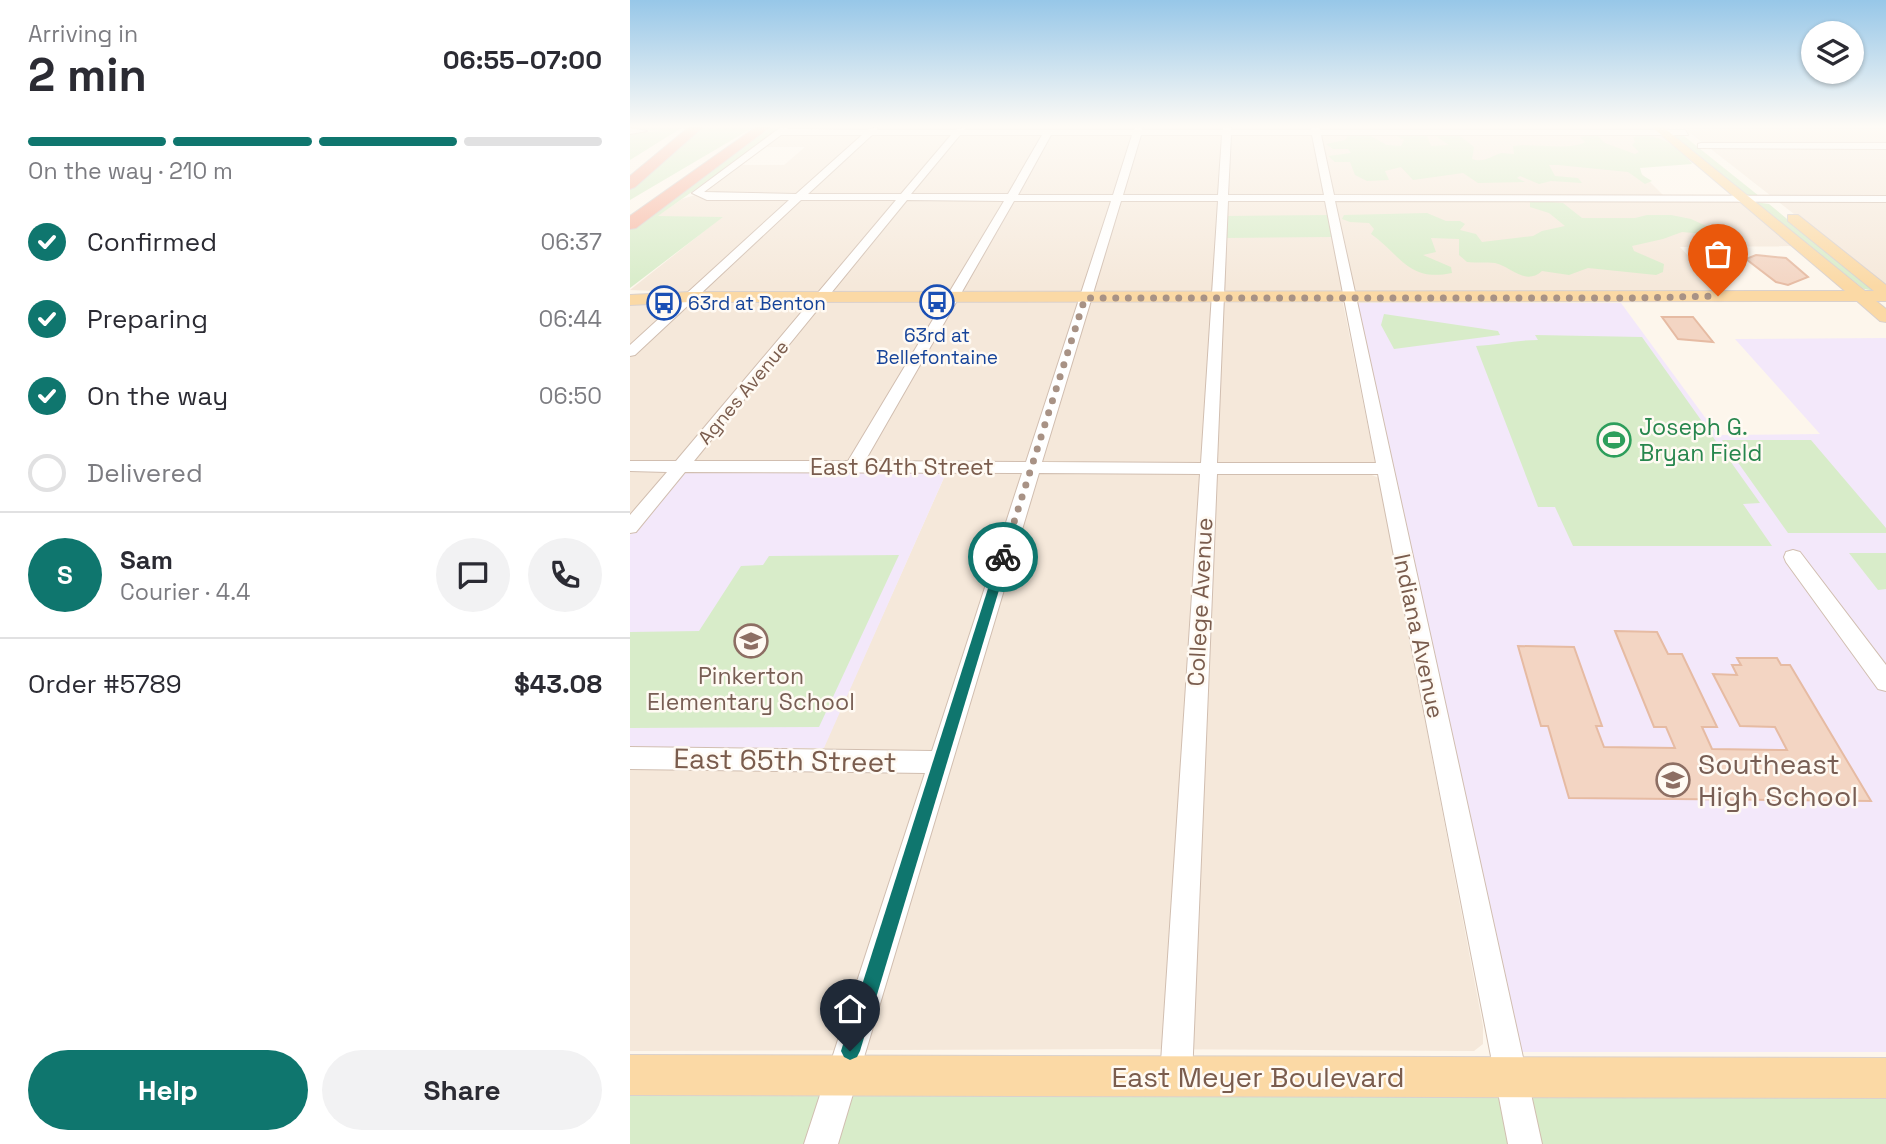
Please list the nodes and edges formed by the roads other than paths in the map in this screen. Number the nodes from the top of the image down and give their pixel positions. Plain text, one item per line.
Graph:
1 (668, 180) edge
2 (689, 180) edge
3 (715, 180) edge
4 (817, 180) edge
5 (918, 180) edge
6 (1021, 180) edge
7 (1122, 180) edge
8 (1223, 180) edge
9 (1325, 180) edge
10 (1724, 180) edge
11 (1750, 184) dead end
12 (641, 196) dead end
13 (799, 197) junction
14 (904, 197) junction
15 (1012, 197) junction
16 (1116, 198) junction
17 (1222, 198) junction
18 (1329, 198) junction
19 (1744, 199) junction
20 (1769, 199) junction
21 (1886, 199) edge
22 (630, 223) edge
23 (630, 293) edge
24 (1886, 295) edge
25 (690, 297) junction
26 (822, 297) junction
27 (955, 298) junction
28 (1085, 298) junction
29 (1216, 298) junction
30 (1350, 298) junction
31 (1865, 299) junction
32 (630, 300) edge
33 (1886, 303) edge
34 (1886, 317) edge
35 (630, 352) edge
36 (630, 466) edge
37 (681, 466) junction
38 (854, 466) junction
39 (1031, 467) junction
40 (1207, 468) junction
41 (1385, 469) junction
42 (630, 527) edge
43 (1793, 557) dead end
44 (1886, 681) edge
45 (630, 758) edge
46 (940, 762) junction
47 (630, 1075) edge
48 (842, 1077) junction
49 (1175, 1077) junction
50 (1511, 1077) junction
51 (1886, 1078) edge
52 (821, 1144) edge
53 (1525, 1144) edge

1 - 12 highway
2 - 22 highway
3 - 13 street
4 - 13 street
5 - 14 street, Agnes Avenue
6 - 15 street
7 - 16 street
8 - 17 street, College Avenue
9 - 18 street, Indiana Avenue
10 - 19 main road
11 - 20 main road
13 - 14 street
13 - 25 street
14 - 15 street
14 - 26 street, Agnes Avenue
15 - 16 street
15 - 27 street
16 - 17 street
16 - 28 street
17 - 18 street
17 - 29 street, College Avenue
18 - 19 street
18 - 30 street, Indiana Avenue
19 - 20 street
19 - 31 main road
20 - 21 street
20 - 24 main road
23 - 25 main road
24 - 31 main road
25 - 26 main road
25 - 32 main road
25 - 35 street
26 - 27 main road
26 - 37 street, Agnes Avenue
27 - 28 main road
27 - 38 street
28 - 29 main road
28 - 39 street
29 - 30 main road
29 - 40 street, College Avenue
30 - 31 main road
30 - 41 street, Indiana Avenue
31 - 33 main road
31 - 34 main road
36 - 37 street, East 64th Street
37 - 38 street, East 64th Street
37 - 42 street, Agnes Avenue
38 - 39 street, East 64th Street
39 - 40 street, East 64th Street
39 - 46 street
40 - 41 street, East 64th Street
40 - 49 street, College Avenue
41 - 50 street, Indiana Avenue
43 - 44 street
45 - 46 street, East 65th Street
46 - 48 street
47 - 48 main road, East Meyer Boulevard
48 - 49 main road, East Meyer Boulevard
48 - 52 street
49 - 50 main road, East Meyer Boulevard
50 - 51 main road, East Meyer Boulevard
50 - 53 street, Indiana Avenue

